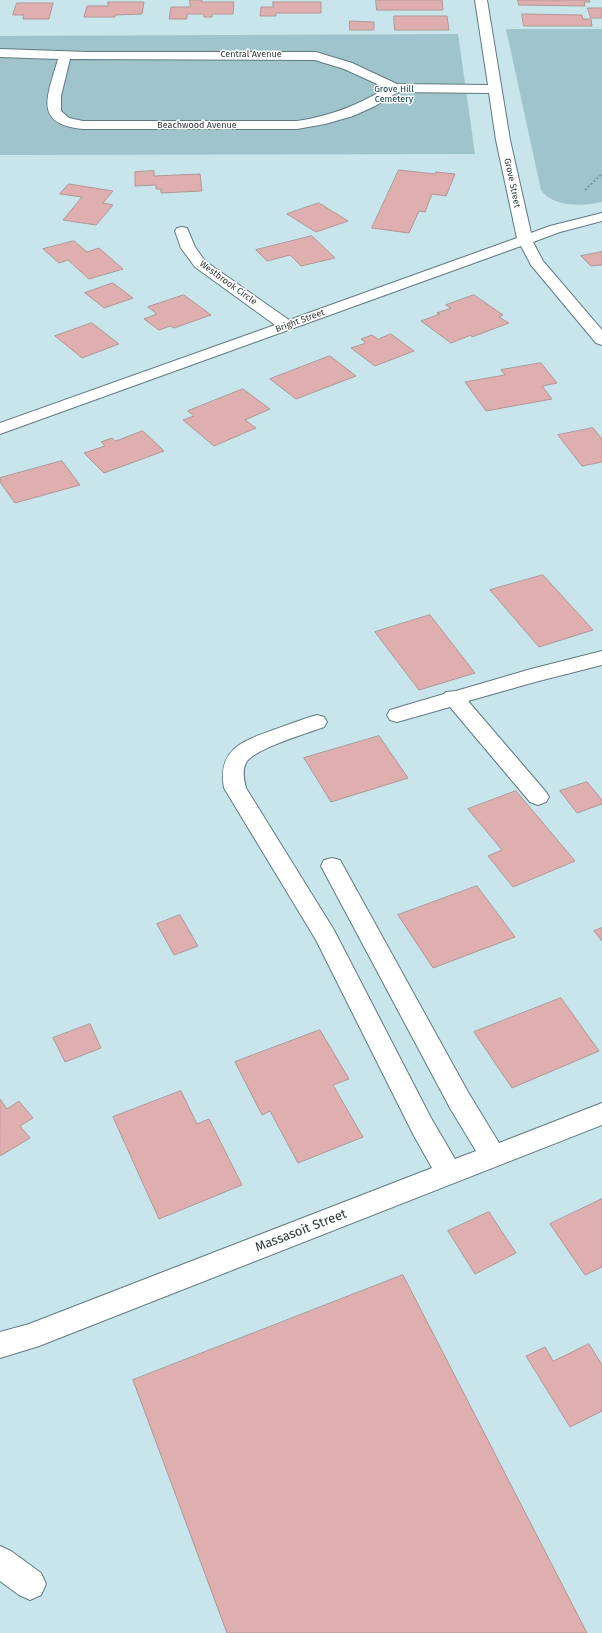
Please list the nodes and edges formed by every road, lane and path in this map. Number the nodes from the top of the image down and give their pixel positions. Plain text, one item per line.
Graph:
1 (481, 0) edge
2 (0, 52) edge
3 (65, 55) junction
4 (395, 88) junction
5 (495, 89) junction
6 (602, 217) edge
7 (182, 232) dead end
8 (525, 240) junction
9 (286, 325) junction
10 (602, 340) edge
11 (0, 429) edge
12 (602, 658) edge
13 (453, 697) junction
14 (397, 715) dead end
15 (317, 722) dead end
16 (538, 797) dead end
17 (332, 866) dead end
18 (602, 1114) edge
19 (493, 1156) junction
20 (449, 1173) junction
21 (0, 1345) edge
22 (0, 1562) edge
23 (30, 1584) dead end

1 - 5 street, Grove Street
2 - 3 street, Central Avenue
3 - 4 street, Central Avenue
3 - 4 street, Beachwood Avenue
4 - 5 street, Central Avenue
5 - 8 street, Grove Street
6 - 8 street, Bright Street
7 - 9 street, Westbrook Circle
8 - 9 street, Bright Street
8 - 10 street, Grove Street
9 - 11 street, Bright Street
12 - 13 street
13 - 14 street
13 - 16 street
15 - 20 street
17 - 19 street
18 - 19 street, Massasoit Street
19 - 20 street, Massasoit Street
20 - 21 street, Massasoit Street
22 - 23 street

